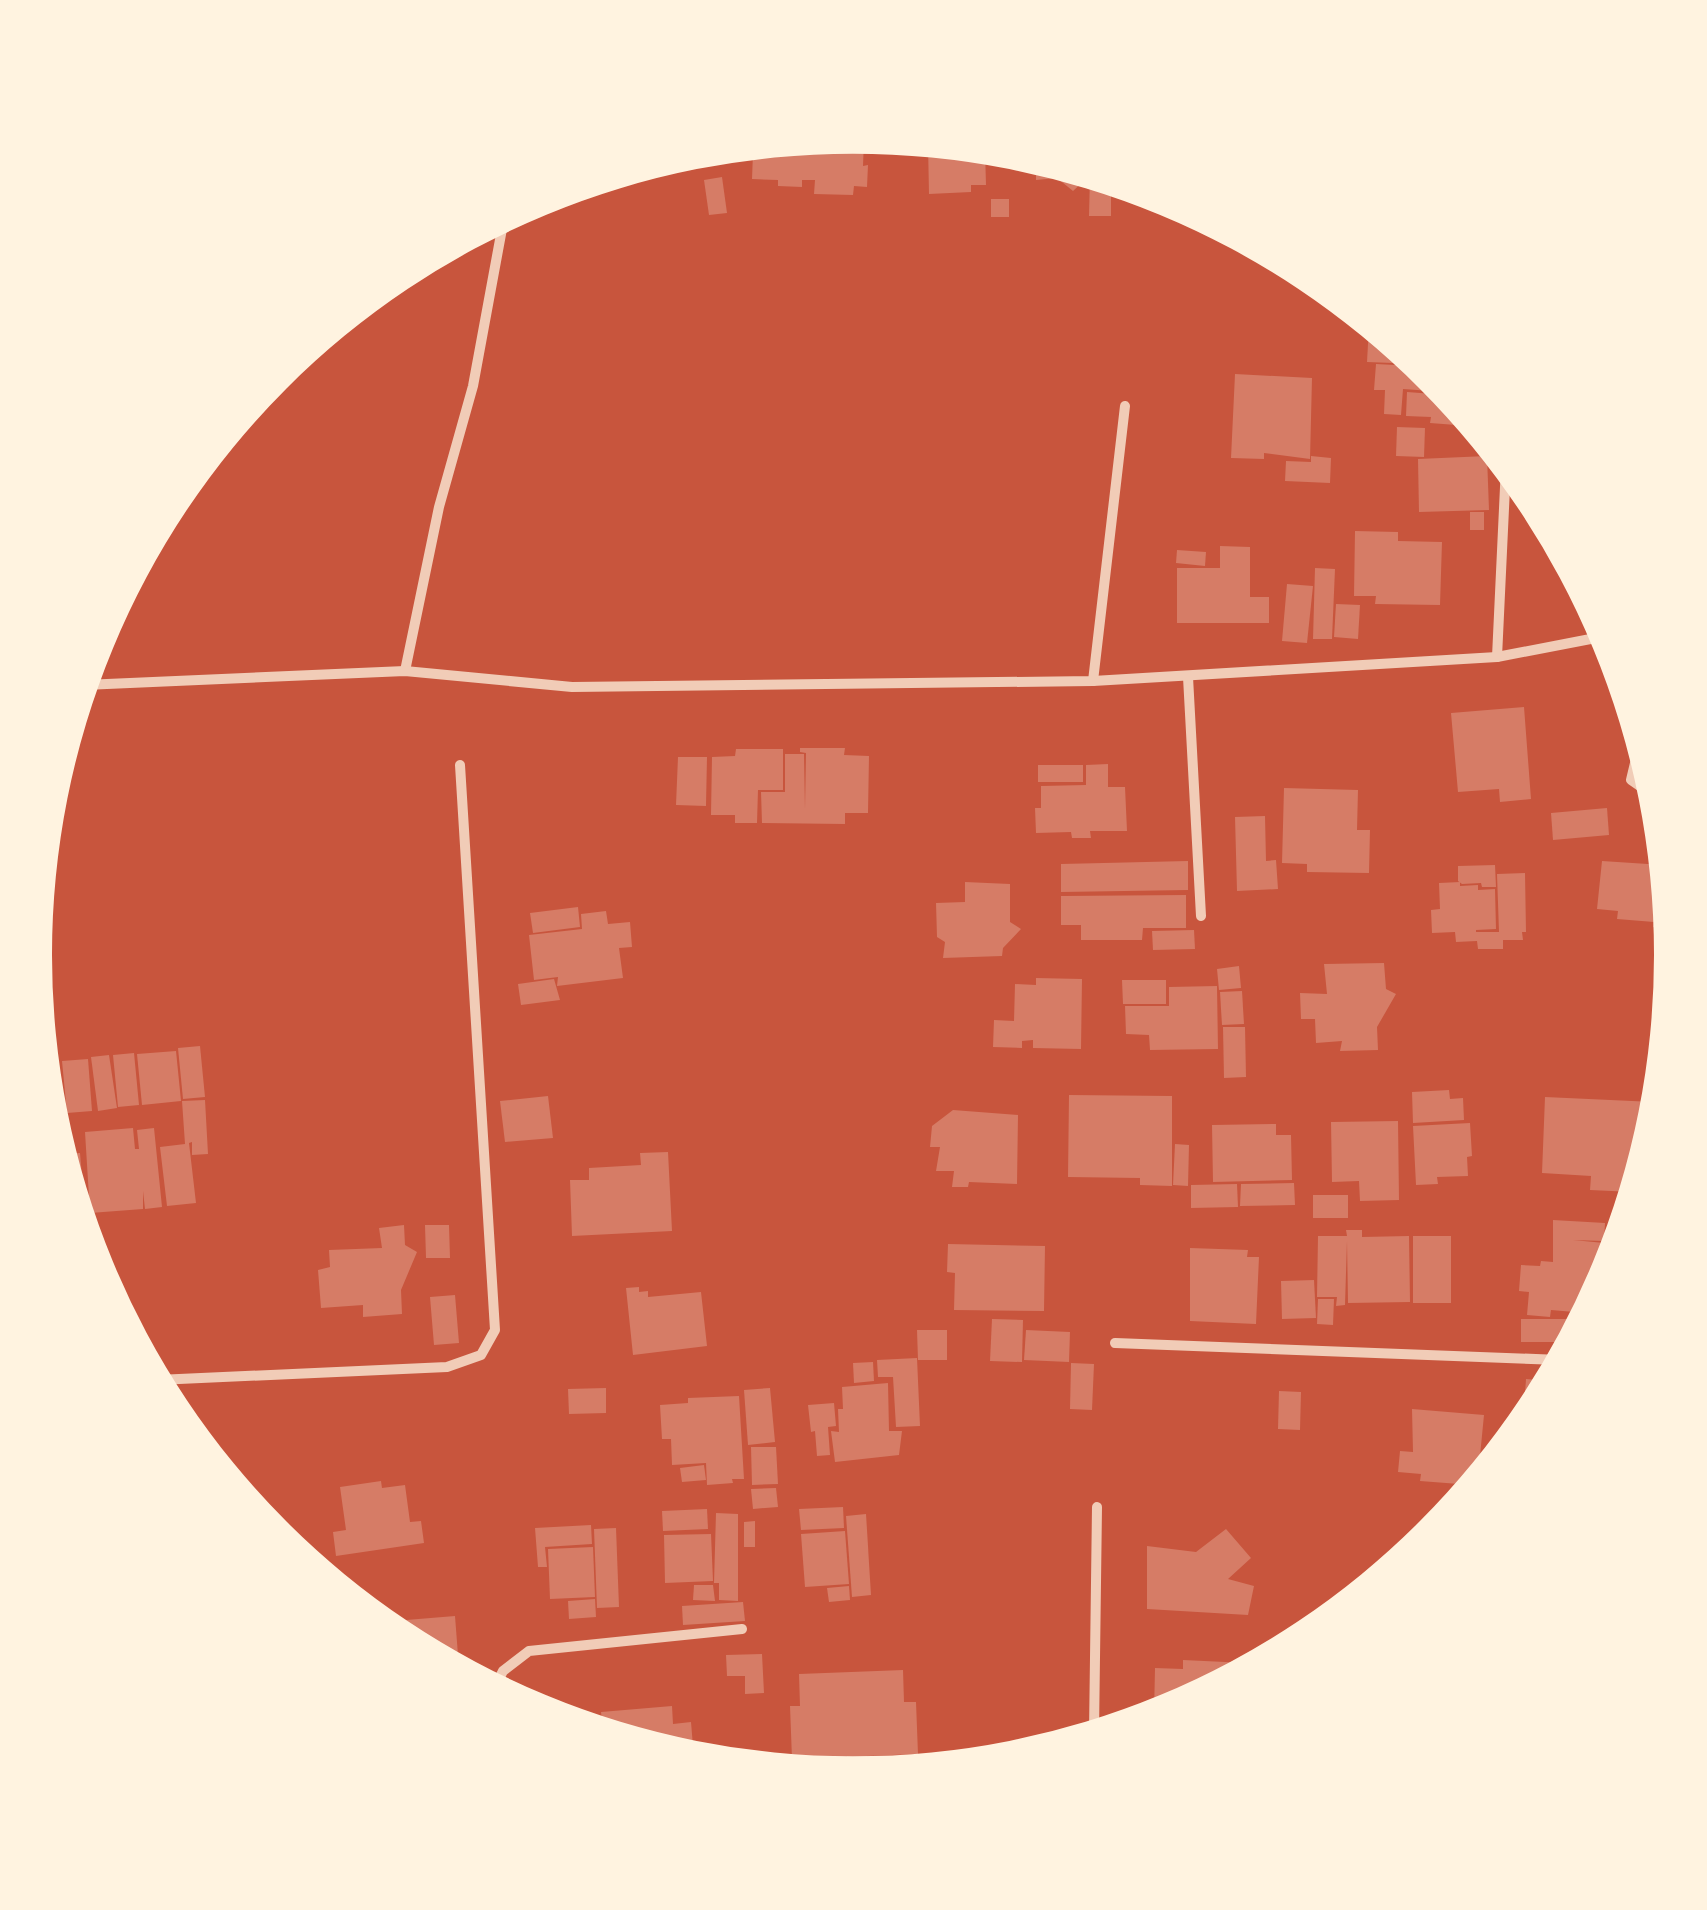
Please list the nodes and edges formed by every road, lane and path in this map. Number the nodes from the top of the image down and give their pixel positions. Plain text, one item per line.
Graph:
1 (501, 236) edge
2 (1126, 406) dead end
3 (1505, 489) edge
4 (1590, 639) edge
5 (1497, 657) junction
6 (404, 671) junction
7 (1188, 677) junction
8 (1093, 682) junction
9 (100, 684) edge
10 (460, 766) dead end
11 (1201, 916) dead end
12 (1116, 1343) dead end
13 (1545, 1359) edge
14 (175, 1379) edge
15 (1098, 1507) dead end
16 (742, 1630) dead end
17 (502, 1674) edge
18 (1094, 1718) edge

1 - 6 street
2 - 8 street
3 - 5 street
4 - 5 street
5 - 7 street
6 - 8 street
6 - 9 street
7 - 8 street
7 - 11 street
10 - 14 street
12 - 13 street
15 - 18 street
16 - 17 street

